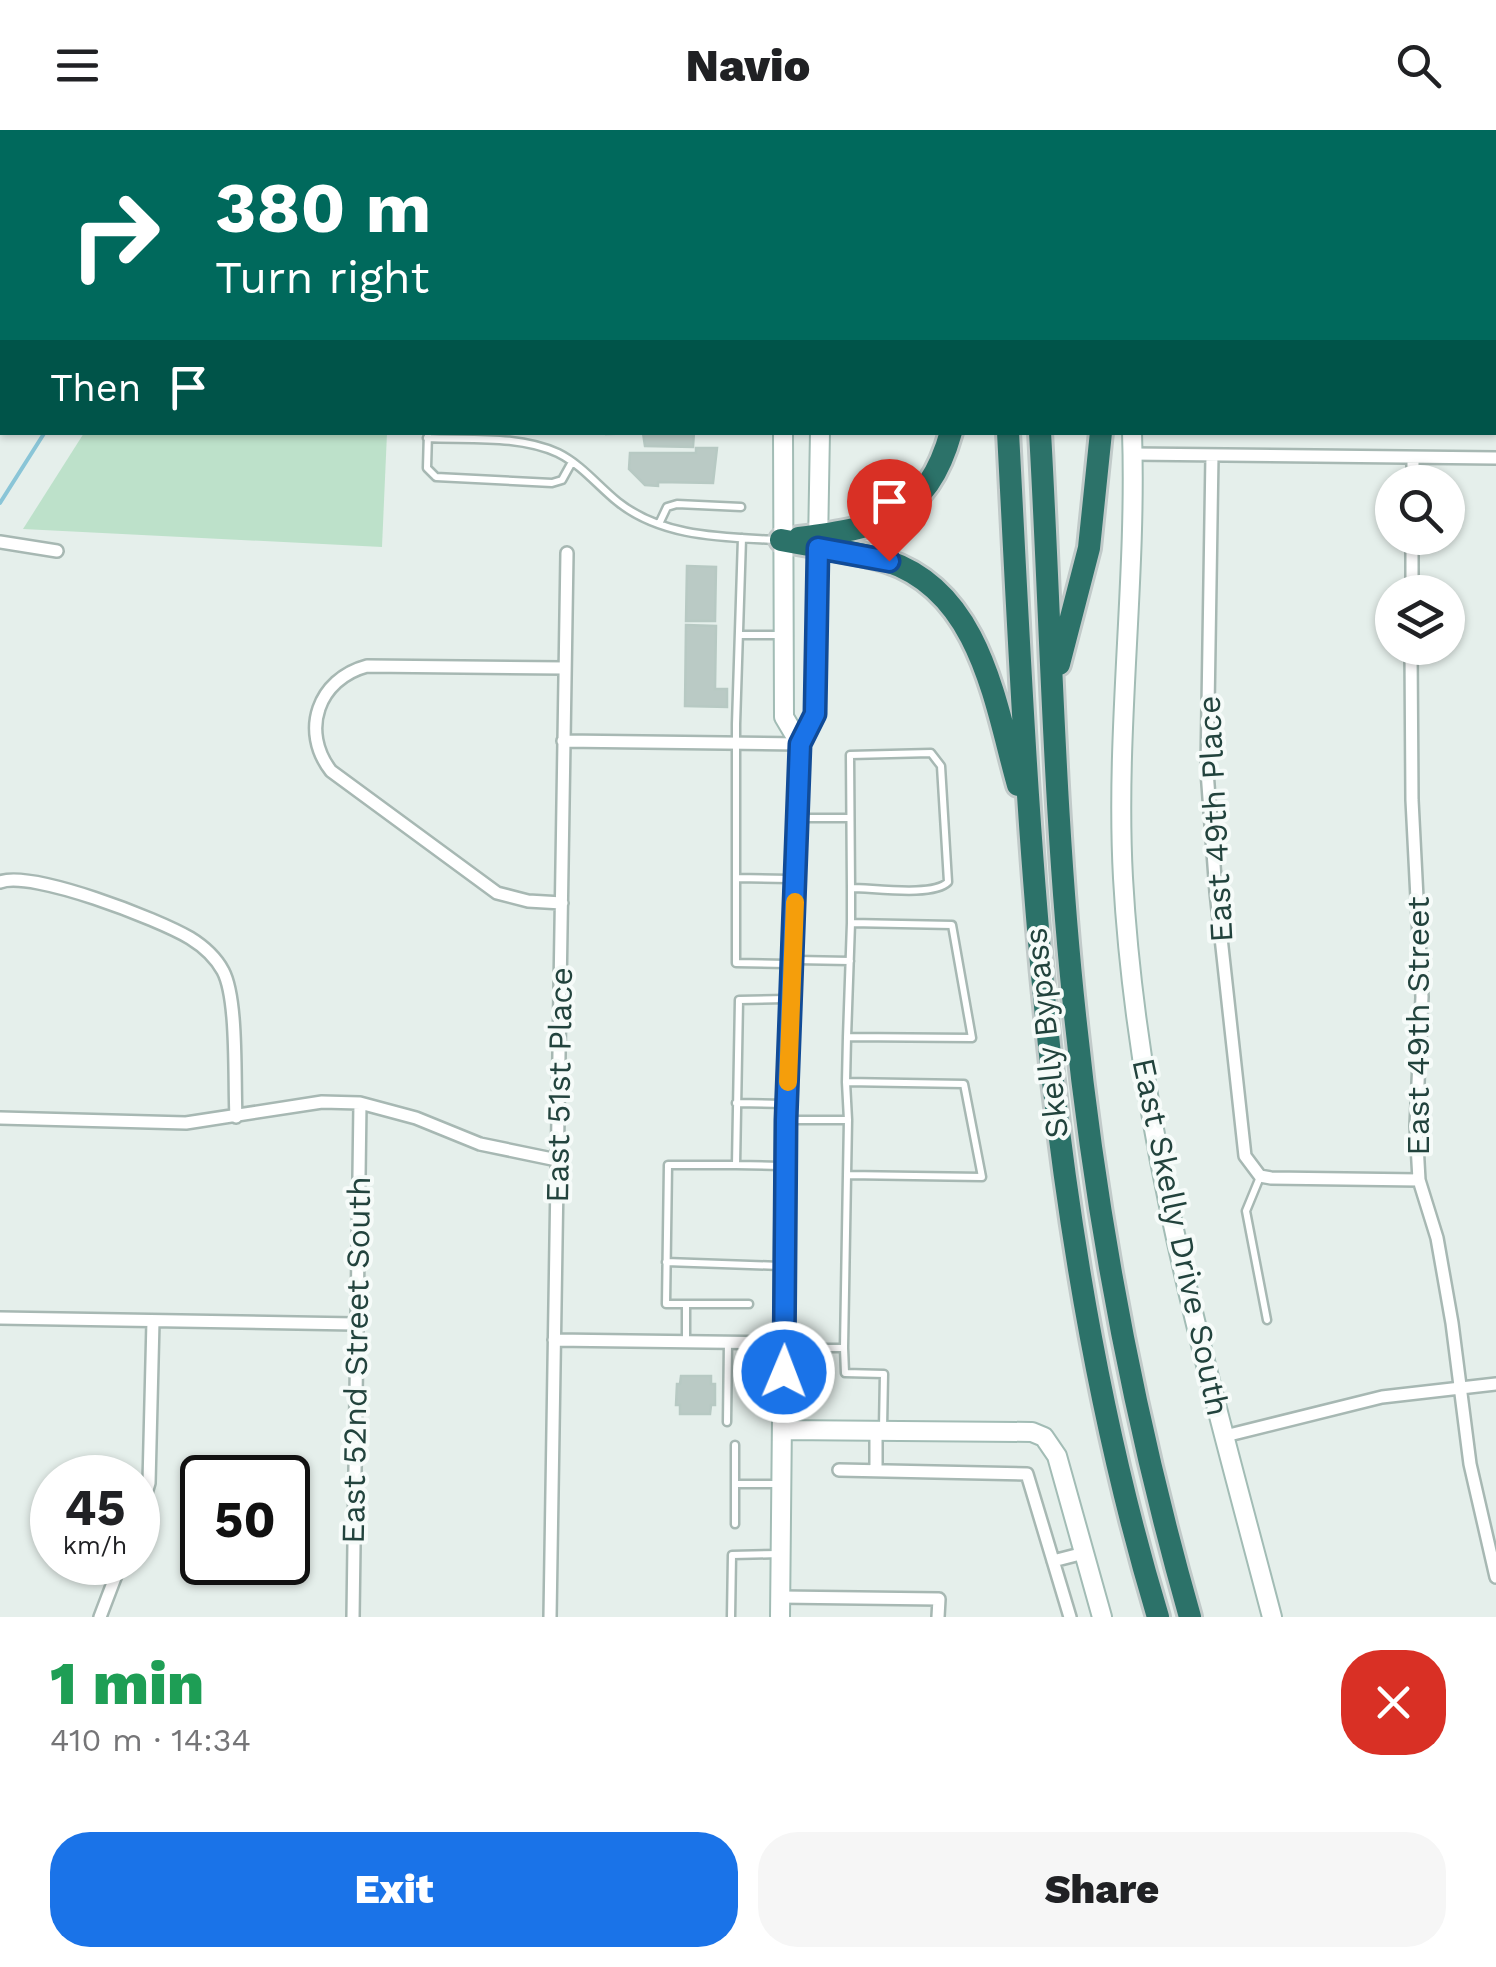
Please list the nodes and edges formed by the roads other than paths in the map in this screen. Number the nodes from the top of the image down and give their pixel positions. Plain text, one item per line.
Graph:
1 (427, 435) edge
2 (782, 435) edge
3 (820, 435) edge
4 (950, 435) edge
5 (1008, 435) edge
6 (1040, 435) edge
7 (1102, 435) edge
8 (1132, 435) edge
9 (1132, 454) junction
10 (1212, 455) junction
11 (1413, 458) junction
12 (1496, 458) edge
13 (572, 462) junction
14 (1413, 465) edge
15 (742, 507) dead end
16 (659, 524) junction
17 (742, 538) junction
18 (780, 540) junction
19 (0, 542) edge
20 (818, 542) junction
21 (56, 551) dead end
22 (567, 554) dead end
23 (741, 635) junction
24 (782, 635) junction
25 (1411, 665) edge
26 (564, 668) junction
27 (1053, 687) junction
28 (563, 742) junction
29 (737, 744) junction
30 (800, 744) junction
31 (798, 818) junction
32 (848, 818) junction
33 (1029, 822) junction
34 (736, 878) junction
35 (796, 878) junction
36 (0, 882) edge
37 (852, 888) junction
38 (562, 903) junction
39 (851, 924) junction
40 (850, 961) junction
41 (794, 962) junction
42 (792, 999) junction
43 (847, 1038) junction
44 (846, 1082) junction
45 (360, 1103) junction
46 (736, 1104) junction
47 (786, 1112) junction
48 (236, 1116) junction
49 (0, 1118) edge
50 (848, 1120) junction
51 (557, 1160) junction
52 (736, 1165) junction
53 (785, 1166) junction
54 (848, 1175) junction
55 (1260, 1176) junction
56 (1419, 1180) junction
57 (666, 1262) junction
58 (784, 1266) junction
59 (686, 1304) junction
60 (749, 1304) dead end
61 (0, 1318) edge
62 (1267, 1320) dead end
63 (153, 1321) junction
64 (355, 1324) junction
65 (554, 1340) junction
66 (686, 1342) junction
67 (728, 1342) junction
68 (785, 1343) junction
69 (844, 1348) junction
70 (1496, 1384) edge
71 (1460, 1388) junction
72 (727, 1422) dead end
73 (783, 1430) junction
74 (880, 1430) junction
75 (1225, 1436) junction
76 (734, 1445) dead end
77 (150, 1455) edge
78 (839, 1470) dead end
79 (876, 1470) junction
80 (734, 1484) junction
81 (782, 1484) junction
82 (734, 1524) dead end
83 (1084, 1553) junction
84 (781, 1554) junction
85 (1053, 1561) junction
86 (1496, 1577) edge
87 (112, 1585) edge
88 (780, 1597) junction
89 (100, 1617) edge
90 (353, 1617) edge
91 (550, 1617) edge
92 (730, 1617) edge
93 (780, 1617) edge
94 (938, 1617) edge
95 (1070, 1617) edge
96 (1102, 1617) edge
97 (1158, 1617) edge
98 (1190, 1617) edge
99 (1272, 1617) edge

1 - 13 lane
1 - 13 lane
2 - 18 main road
3 - 20 main road
4 - 20 highway
5 - 33 highway, Skelly Bypass
6 - 27 highway, Skelly Bypass
7 - 27 highway
8 - 9 main road, East Skelly Drive South
9 - 10 street
9 - 75 main road, East Skelly Drive South
10 - 11 street
10 - 55 street, East 49th Place
11 - 12 street
11 - 14 street
13 - 16 lane
15 - 16 lane
16 - 17 lane
17 - 18 lane
17 - 23 lane
18 - 20 highway
18 - 24 main road
19 - 21 street
20 - 30 main road
20 - 33 highway
22 - 26 street, East 51st Place
23 - 24 lane
23 - 29 lane
24 - 30 main road
25 - 56 street, East 49th Street
26 - 28 street, East 51st Place
26 - 38 street
27 - 98 highway, Skelly Bypass
28 - 29 street
28 - 38 street, East 51st Place
29 - 30 street
29 - 34 lane
30 - 31 main road
31 - 32 lane
31 - 35 main road
32 - 37 lane
32 - 37 lane
33 - 97 highway, Skelly Bypass
34 - 35 lane
34 - 41 lane
35 - 41 main road
36 - 48 street
37 - 39 lane
38 - 51 street, East 51st Place
39 - 40 lane
39 - 43 lane
40 - 41 lane
40 - 43 lane
41 - 42 main road
42 - 46 lane
42 - 47 main road
43 - 44 lane
44 - 50 lane
44 - 54 lane
45 - 48 street
45 - 51 street
45 - 64 street, East 52nd Street South
46 - 47 lane
46 - 52 lane
47 - 50 lane
47 - 53 main road
48 - 49 street
50 - 54 lane
51 - 65 street, East 51st Place
52 - 53 lane
52 - 57 lane
53 - 58 main road
54 - 69 lane
55 - 56 street
55 - 62 lane
56 - 71 street, East 49th Street
57 - 58 lane
57 - 59 lane
58 - 68 main road
59 - 60 lane
59 - 66 lane
61 - 63 street
63 - 64 street
63 - 77 street
64 - 90 street, East 52nd Street South
65 - 66 street
65 - 91 street, East 51st Place
66 - 67 street
67 - 68 street
67 - 72 lane
68 - 69 lane
68 - 73 main road
69 - 74 lane
70 - 71 street
71 - 75 street
71 - 86 street, East 49th Street
73 - 74 main road
73 - 81 main road
74 - 79 street
74 - 83 main road
75 - 99 main road, East Skelly Drive South
76 - 80 lane
78 - 79 street
79 - 85 street
80 - 81 lane
80 - 82 lane
81 - 84 main road
83 - 85 street
83 - 96 main road
84 - 88 main road
84 - 92 lane
85 - 95 street
87 - 89 street
88 - 93 main road
88 - 94 street

